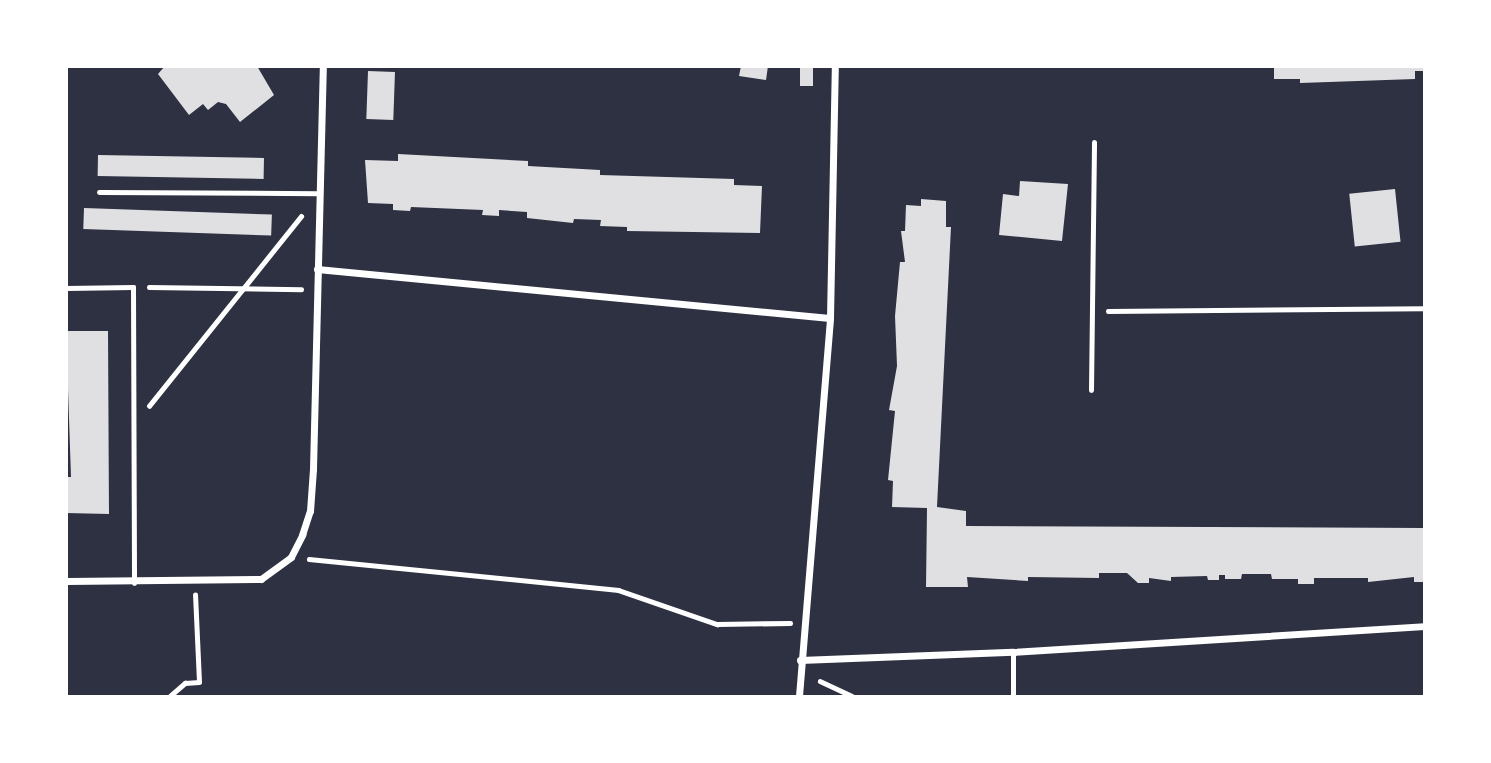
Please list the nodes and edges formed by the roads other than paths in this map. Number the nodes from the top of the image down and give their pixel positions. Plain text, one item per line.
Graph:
1 (323, 66) edge
2 (835, 66) edge
3 (1094, 142) dead end
4 (99, 192) dead end
5 (319, 193) junction
6 (317, 269) junction
7 (66, 288) edge
8 (830, 318) junction
9 (1091, 390) dead end
10 (66, 581) edge
11 (134, 583) junction
12 (1424, 626) edge
13 (1013, 652) junction
14 (800, 660) junction
15 (799, 696) edge
16 (1013, 696) edge

1 - 5 street
2 - 8 street
3 - 9 lane
4 - 5 lane
5 - 6 street
6 - 8 street
6 - 11 street
7 - 11 lane
8 - 14 street
10 - 11 street
12 - 13 street
13 - 14 street
13 - 16 lane
14 - 15 street

